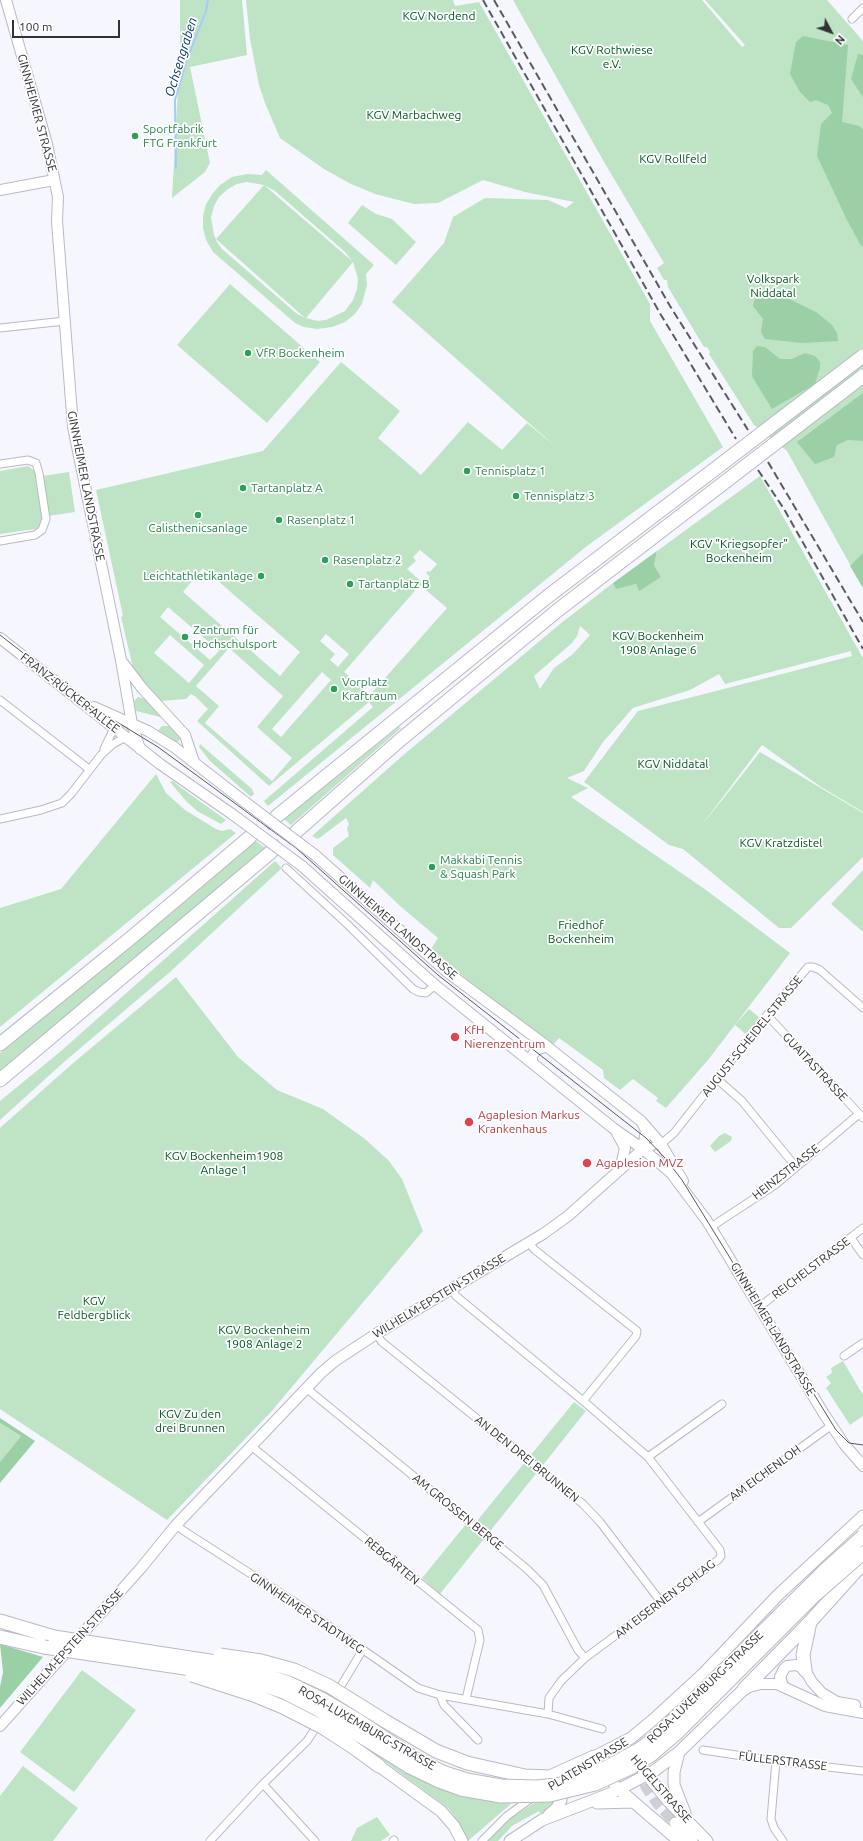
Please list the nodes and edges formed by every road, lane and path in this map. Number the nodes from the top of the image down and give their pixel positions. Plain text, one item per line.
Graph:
1 (6, 0) edge
2 (863, 8) edge
3 (852, 19) dead end
4 (54, 183) junction
5 (0, 190) edge
6 (65, 321) junction
7 (0, 328) edge
8 (863, 356) edge
9 (863, 376) edge
10 (0, 464) edge
11 (0, 541) edge
12 (0, 638) edge
13 (121, 660) junction
14 (77, 697) junction
15 (152, 699) junction
16 (0, 700) edge
17 (128, 702) junction
18 (120, 719) junction
19 (132, 724) junction
20 (114, 728) junction
21 (126, 737) junction
22 (140, 749) junction
23 (101, 755) junction
24 (194, 762) junction
25 (89, 769) junction
26 (277, 816) tunnel mouth
27 (0, 819) edge
28 (297, 831) tunnel mouth
29 (250, 837) tunnel mouth
30 (271, 852) tunnel mouth
31 (286, 868) dead end
32 (435, 985) junction
33 (863, 1008) edge
34 (767, 1015) junction
35 (0, 1044) edge
36 (547, 1046) junction
37 (532, 1063) junction
38 (717, 1079) junction
39 (0, 1080) edge
40 (861, 1116) edge
41 (641, 1121) junction
42 (614, 1128) junction
43 (661, 1144) junction
44 (644, 1148) junction
45 (796, 1167) junction
46 (620, 1170) junction
47 (693, 1200) junction
48 (711, 1227) junction
49 (863, 1228) edge
50 (851, 1238) junction
51 (529, 1243) junction
52 (863, 1256) edge
53 (452, 1289) junction
54 (760, 1306) junction
55 (376, 1334) junction
56 (863, 1343) edge
57 (844, 1356) dead end
58 (306, 1388) junction
59 (583, 1401) junction
60 (722, 1404) dead end
61 (832, 1425) junction
62 (251, 1446) junction
63 (854, 1456) junction
64 (648, 1457) junction
65 (863, 1466) edge
66 (863, 1471) edge
67 (863, 1516) edge
68 (698, 1522) junction
69 (179, 1527) junction
70 (863, 1536) edge
71 (863, 1553) edge
72 (863, 1563) edge
73 (795, 1578) junction
74 (661, 1602) junction
75 (774, 1614) dead end
76 (0, 1621) edge
77 (810, 1622) junction
78 (0, 1637) edge
79 (362, 1651) junction
80 (156, 1652) junction
81 (585, 1658) junction
82 (166, 1665) junction
83 (805, 1670) junction
84 (783, 1686) junction
85 (745, 1688) junction
86 (440, 1695) junction
87 (466, 1699) junction
88 (863, 1706) edge
89 (863, 1713) edge
90 (548, 1714) junction
91 (0, 1726) edge
92 (602, 1728) dead end
93 (478, 1740) dead end
94 (614, 1750) junction
95 (703, 1750) dead end
96 (679, 1752) junction
97 (594, 1757) joint
98 (776, 1761) junction
99 (380, 1766) joint
100 (863, 1771) edge
101 (647, 1775) junction
102 (553, 1780) junction
103 (263, 1784) junction
104 (620, 1790) junction
105 (633, 1802) junction
106 (583, 1804) junction
107 (542, 1820) junction
108 (690, 1822) junction
109 (675, 1823) tunnel mouth
110 (211, 1840) edge
111 (315, 1841) edge
112 (462, 1841) edge
113 (482, 1841) edge
114 (510, 1841) edge
115 (679, 1841) edge
116 (692, 1841) edge
117 (707, 1841) edge
118 (783, 1841) edge

1 - 4 main road, GINNHEIMER STRASSE
2 - 3 street
4 - 5 main road
4 - 6 main road, GINNHEIMER LANDSTRASSE
6 - 7 street
6 - 13 main road, GINNHEIMER LANDSTRASSE
8 - 26 highway, bridge
9 - 28 highway, bridge
10 - 11 street
12 - 14 main road, FRANZ-RÜCKER-ALLEE
13 - 15 main road, GINNHEIMER LANDSTRASSE
13 - 17 main road, GINNHEIMER LANDSTRASSE
14 - 18 main road, GINNHEIMER LANDSTRASSE
14 - 20 main road, FRANZ-RÜCKER-ALLEE
15 - 17 main road
15 - 24 main road, GINNHEIMER LANDSTRASSE
16 - 25 street
17 - 18 main road
17 - 19 main road, GINNHEIMER LANDSTRASSE
18 - 19 main road, GINNHEIMER LANDSTRASSE
18 - 20 main road
19 - 22 main road, GINNHEIMER LANDSTRASSE
19 - 24 main road, GINNHEIMER LANDSTRASSE
20 - 21 main road, FRANZ-RÜCKER-ALLEE
20 - 23 street
21 - 22 main road, FRANZ-RÜCKER-ALLEE
21 - 23 street
22 - 32 main road, GINNHEIMER LANDSTRASSE, bridge
23 - 25 street
24 - 36 main road, GINNHEIMER LANDSTRASSE, bridge
25 - 27 street
29 - 35 highway
30 - 39 highway
31 - 32 street, GINNHEIMER LANDSTRASSE
32 - 37 main road, GINNHEIMER LANDSTRASSE
33 - 34 street, AUGUST-SCHEIDEL-STRASSE
34 - 38 street, AUGUST-SCHEIDEL-STRASSE
34 - 40 street, GUAITASTRASSE
36 - 37 main road
36 - 41 main road, GINNHEIMER LANDSTRASSE
37 - 42 main road, GINNHEIMER LANDSTRASSE
38 - 43 street, AUGUST-SCHEIDEL-STRASSE
38 - 45 street
40 - 45 street, HEINZSTRASSE
41 - 43 main road, GINNHEIMER LANDSTRASSE
41 - 44 main road
42 - 44 main road, GINNHEIMER LANDSTRASSE
42 - 46 main road
43 - 44 street
43 - 47 main road, GINNHEIMER LANDSTRASSE
44 - 46 main road, WILHELM-EPSTEIN-STRASSE
44 - 47 main road, GINNHEIMER LANDSTRASSE
45 - 48 street, HEINZSTRASSE
46 - 51 main road, WILHELM-EPSTEIN-STRASSE
47 - 48 main road, GINNHEIMER LANDSTRASSE
48 - 54 main road, GINNHEIMER LANDSTRASSE
49 - 50 street, REICHELSTRASSE
50 - 52 street
50 - 54 street, REICHELSTRASSE
51 - 53 main road, WILHELM-EPSTEIN-STRASSE
51 - 59 street
53 - 55 main road, WILHELM-EPSTEIN-STRASSE
53 - 59 street, AM EISERNEN SCHLAG
54 - 61 main road, GINNHEIMER LANDSTRASSE
55 - 58 main road, WILHELM-EPSTEIN-STRASSE
55 - 74 street, AN DEN DREI BRUNNEN
56 - 57 street
58 - 62 main road, WILHELM-EPSTEIN-STRASSE
58 - 81 street, AM GROSSEN BERGE
59 - 64 street, AM EISERNEN SCHLAG
60 - 64 street
61 - 63 main road, GINNHEIMER LANDSTRASSE
61 - 68 street, AM EICHENLOH
62 - 69 main road, WILHELM-EPSTEIN-STRASSE
62 - 87 street, REBGÄRTEN
63 - 65 main road, GINNHEIMER LANDSTRASSE
63 - 66 main road, GINNHEIMER LANDSTRASSE
64 - 68 street, AM EISERNEN SCHLAG
67 - 73 main road, PLATENSTRASSE
68 - 74 street, AM EISERNEN SCHLAG
69 - 79 street, GINNHEIMER STADTWEG
69 - 91 main road, WILHELM-EPSTEIN-STRASSE
70 - 80 highway, ROSA-LUXEMBURG-STRASSE, bridge
71 - 82 highway, ROSA-LUXEMBURG-STRASSE, bridge
72 - 77 highway
73 - 75 main road
73 - 94 main road, PLATENSTRASSE
74 - 81 street, AM EISERNEN SCHLAG
76 - 80 highway, ROSA-LUXEMBURG-STRASSE, bridge
77 - 83 highway
77 - 85 highway
78 - 82 highway, ROSA-LUXEMBURG-STRASSE, bridge
79 - 86 street, GINNHEIMER STADTWEG
79 - 103 street
80 - 102 highway, bridge
81 - 90 street, AM EISERNEN SCHLAG
82 - 99 highway, bridge
83 - 84 main road
83 - 88 main road
84 - 85 main road
84 - 89 main road
85 - 96 main road
86 - 87 street, GINNHEIMER STADTWEG
86 - 93 street
87 - 90 street, GINNHEIMER STADTWEG
90 - 92 street, GINNHEIMER STADTWEG
94 - 97 main road, PLATENSTRASSE
94 - 101 main road, HÜGELSTRASSE
94 - 104 main road, HÜGELSTRASSE
95 - 98 street, FÜLLERSTRASSE
96 - 101 main road
96 - 108 main road
97 - 102 highway
98 - 100 street, FÜLLERSTRASSE
98 - 118 street
99 - 112 main road
101 - 104 main road
101 - 108 main road, HÜGELSTRASSE
102 - 107 main road
102 - 113 street, PLATENSTRASSE
103 - 110 street
103 - 111 street
104 - 105 main road, HÜGELSTRASSE
104 - 106 main road
105 - 106 main road
105 - 115 main road, HÜGELSTRASSE
106 - 107 main road
107 - 114 main road
108 - 117 main road, HÜGELSTRASSE
109 - 116 main road

